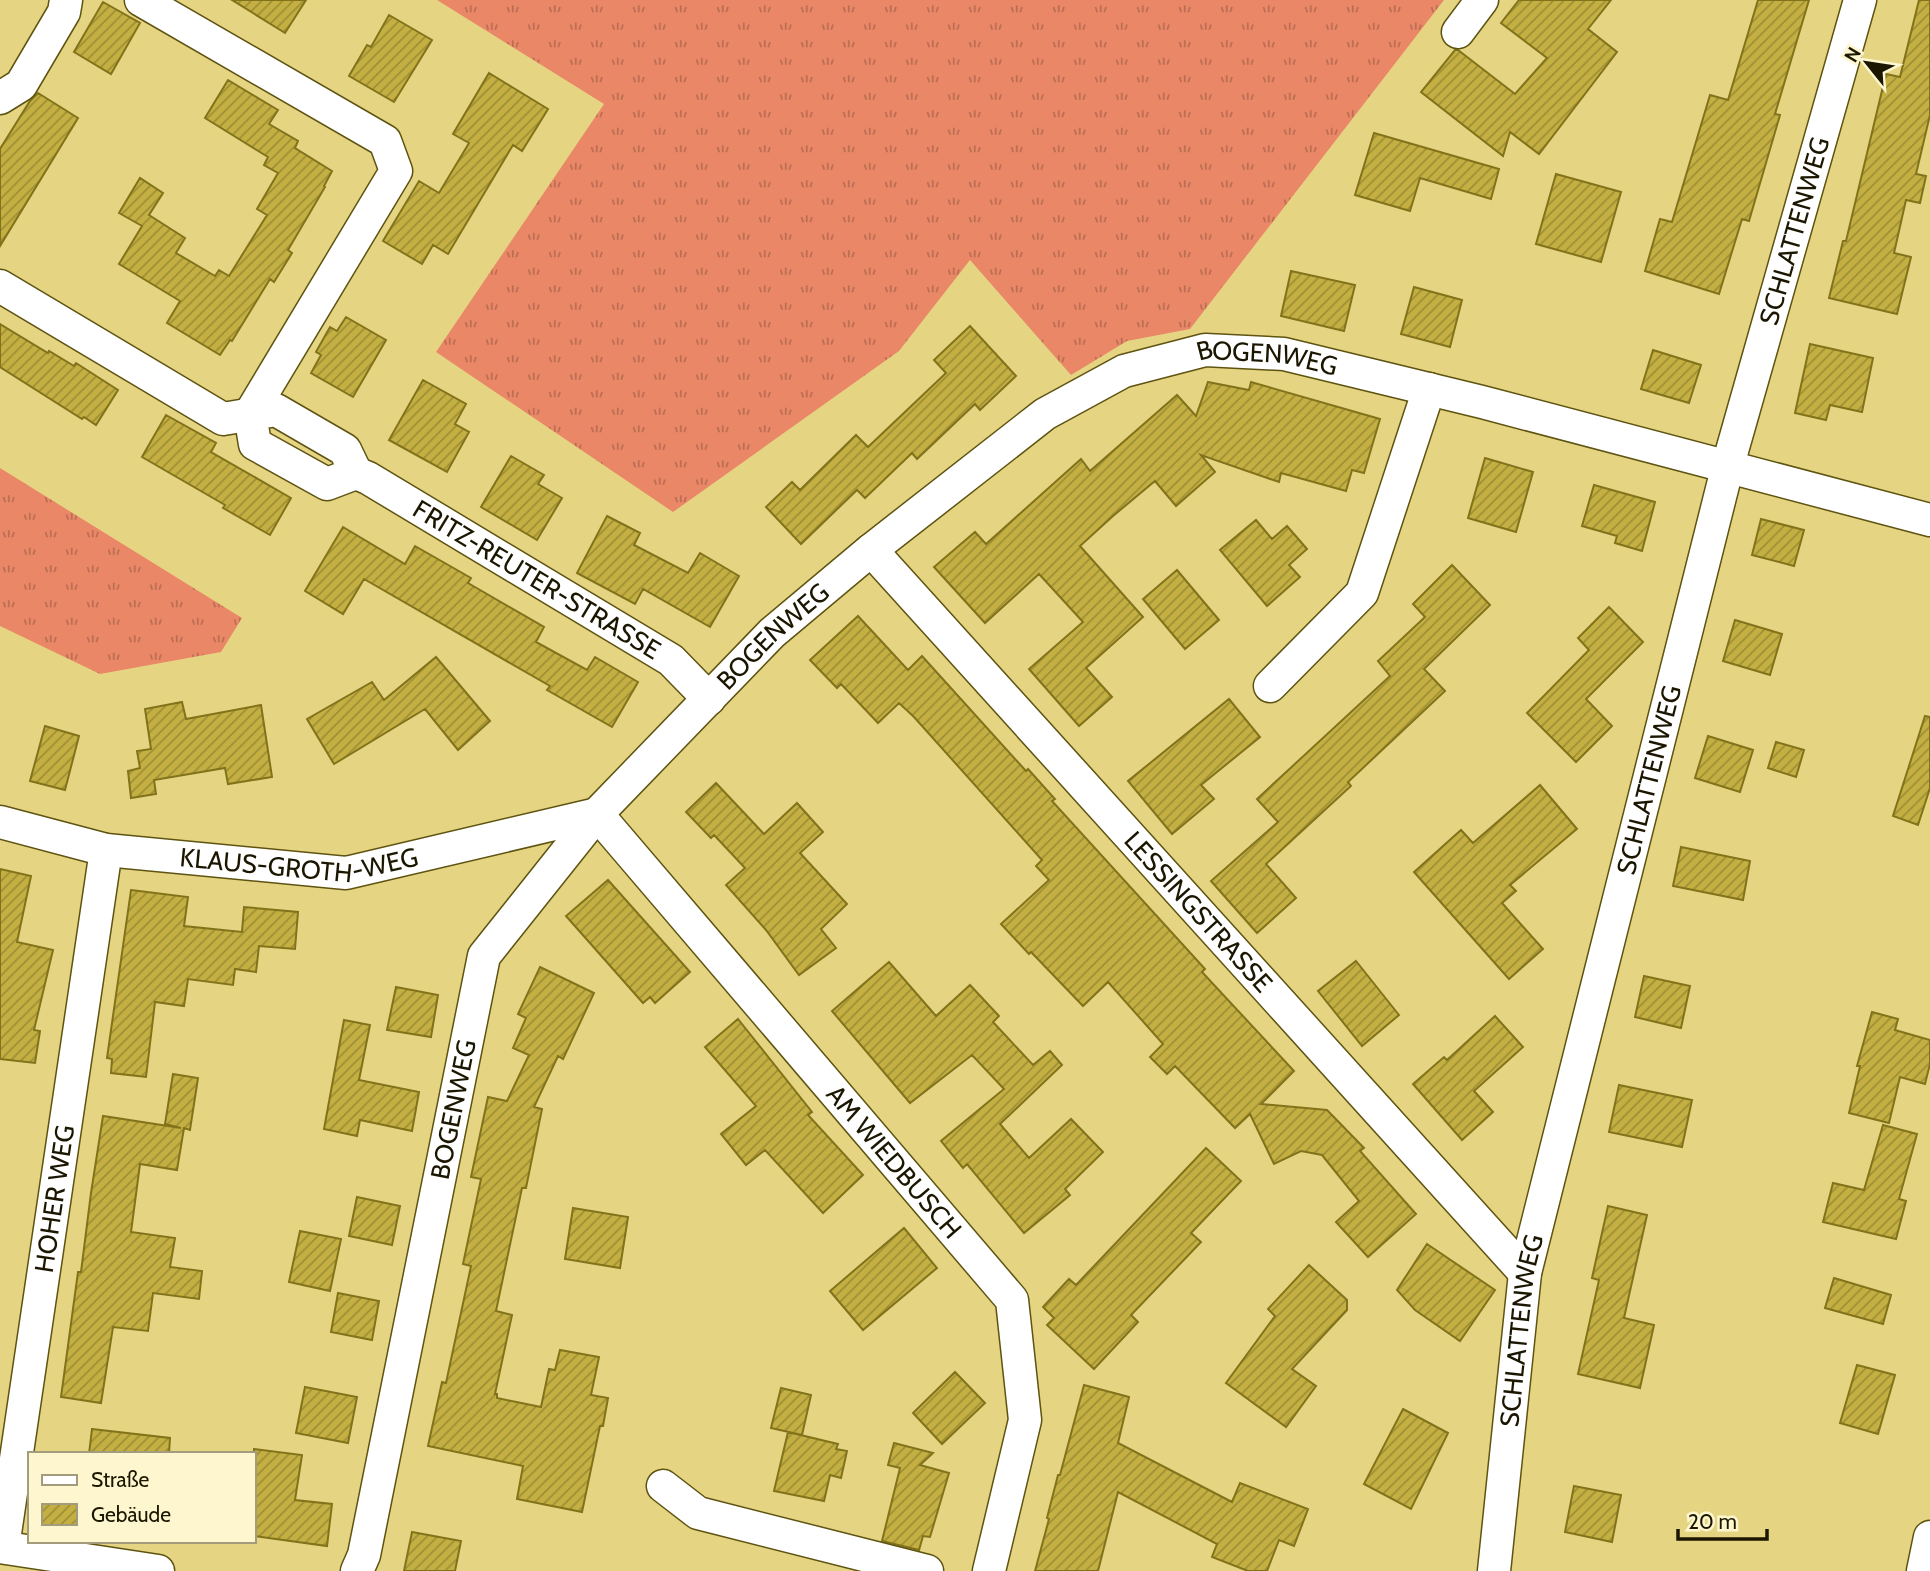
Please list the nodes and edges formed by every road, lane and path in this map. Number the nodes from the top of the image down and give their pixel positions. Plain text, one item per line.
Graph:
1 (66, 0) edge
2 (141, 0) edge
3 (1482, 0) edge
4 (1860, 0) edge
5 (1458, 32) dead end
6 (0, 99) edge
7 (0, 286) edge
8 (1429, 389) junction
9 (250, 414) junction
10 (1728, 465) junction
11 (1930, 520) edge
12 (871, 550) junction
13 (1270, 686) dead end
14 (709, 699) junction
15 (597, 814) junction
16 (0, 822) edge
17 (106, 850) junction
18 (1525, 1273) junction
19 (663, 1486) dead end
20 (1930, 1536) edge
21 (1, 1547) edge
22 (158, 1571) edge
23 (357, 1571) edge
24 (928, 1571) edge
25 (989, 1571) edge
26 (1494, 1571) edge
27 (1923, 1571) edge

1 - 6 street
2 - 9 street
3 - 5 street
4 - 10 street, SCHLATTENWEG
7 - 9 street
8 - 10 street, BOGENWEG
8 - 12 street, BOGENWEG
8 - 13 street
9 - 14 street, FRITZ-REUTER-STRASSE
10 - 11 street, BOGENWEG
10 - 18 street, SCHLATTENWEG
12 - 14 street, BOGENWEG
12 - 18 street, LESSINGSTRASSE
14 - 15 street, BOGENWEG
15 - 17 street, KLAUS-GROTH-WEG
15 - 23 street, BOGENWEG
15 - 25 street, AM WIEDBUSCH
16 - 17 street, KLAUS-GROTH-WEG
17 - 21 street, HOHER WEG
18 - 26 street, SCHLATTENWEG
19 - 24 street
20 - 27 street
21 - 22 street

